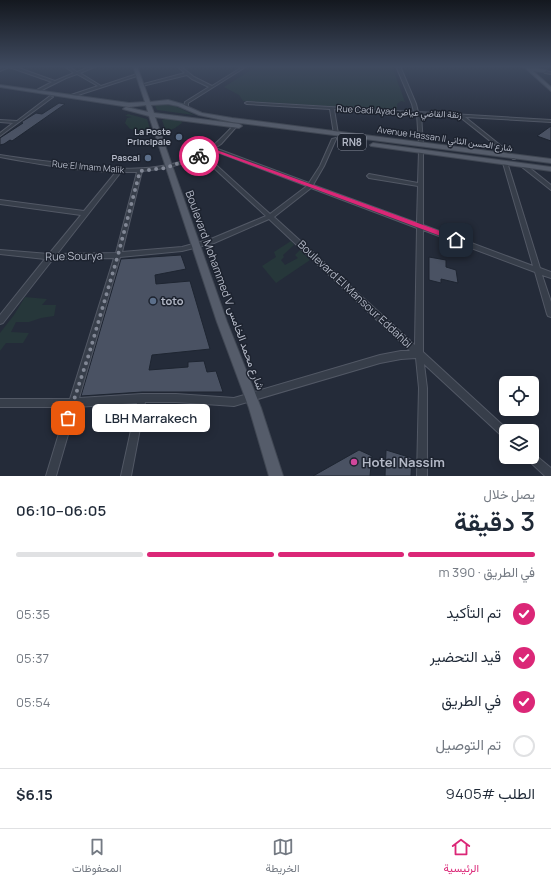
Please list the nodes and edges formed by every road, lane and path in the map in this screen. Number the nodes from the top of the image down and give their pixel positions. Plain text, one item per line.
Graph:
1 (6, 88) edge
2 (12, 88) edge
3 (43, 88) edge
4 (94, 88) edge
5 (143, 88) edge
6 (206, 88) edge
7 (207, 88) edge
8 (407, 88) edge
9 (38, 91) junction
10 (72, 96) junction
11 (51, 97) junction
12 (148, 103) junction
13 (247, 103) dead end
14 (176, 104) junction
15 (186, 108) junction
16 (332, 108) junction
17 (418, 113) junction
18 (152, 114) junction
19 (460, 116) junction
20 (0, 121) edge
21 (551, 121) edge
22 (17, 122) junction
23 (236, 126) junction
24 (0, 135) edge
25 (335, 137) junction
26 (421, 148) junction
27 (212, 149) junction
28 (203, 155) junction
29 (0, 156) edge
30 (513, 158) junction
31 (551, 161) edge
32 (505, 163) junction
33 (169, 166) junction
34 (524, 166) junction
35 (551, 169) edge
36 (119, 171) junction
37 (140, 171) junction
38 (369, 176) dead end
39 (420, 185) junction
40 (310, 186) junction
41 (551, 188) edge
42 (0, 202) edge
43 (84, 213) junction
44 (270, 216) junction
45 (421, 226) junction
46 (196, 246) junction
47 (0, 252) edge
48 (118, 255) junction
49 (51, 257) junction
50 (538, 270) junction
51 (551, 276) edge
52 (551, 314) edge
53 (0, 321) edge
54 (419, 354) junction
55 (250, 397) junction
56 (142, 398) junction
57 (0, 403) edge
58 (72, 403) junction
59 (499, 428) edge
60 (539, 464) edge
61 (551, 475) edge
62 (51, 476) edge
63 (126, 476) edge
64 (276, 476) edge
65 (422, 476) edge

1 - 11 main road, RN8
2 - 9 main road, RN8
3 - 9 street
4 - 10 street
5 - 12 main road, Boulevard Mohammed V شارع محمد الخامس
6 - 14 street
7 - 15 street
8 - 17 street
9 - 10 main road, RN8
10 - 12 main road, RN8
11 - 18 main road, RN8
11 - 22 street
12 - 14 main road, Avenue Hassan II شارع الحسن الثاني / RN8
12 - 18 main road, Boulevard Mohammed V شارع محمد الخامس
13 - 16 street, Rue Cadi Ayad زنقة القاضي عياض
14 - 15 main road, Avenue Hassan II شارع الحسن الثاني / RN8
15 - 25 main road, Avenue Hassan II شارع الحسن الثاني / RN8
16 - 17 street, Rue Cadi Ayad زنقة القاضي عياض
16 - 25 street
17 - 19 street, Rue Cadi Ayad زنقة القاضي عياض
17 - 26 street
18 - 23 main road, Avenue Hassan II شارع الحسن الثاني / RN8
18 - 33 main road, Boulevard Mohammed V شارع محمد الخامس
19 - 21 street, Rue Cadi Ayad زنقة القاضي عياض
19 - 30 street
20 - 22 street
22 - 24 street
23 - 25 main road, Avenue Hassan II شارع الحسن الثاني / RN8
23 - 27 street, Rue El Imam Malik
25 - 26 main road, Avenue Hassan II شارع الحسن الثاني / RN8
25 - 40 street
26 - 30 main road, Avenue Hassan II شارع الحسن الثاني / RN8
26 - 32 main road, Avenue Hassan II شارع الحسن الثاني / RN8
26 - 39 street
27 - 28 street, Rue El Imam Malik
27 - 40 street
28 - 33 street, Rue El Imam Malik
28 - 44 street, Boulevard El Mansour Eddahbi
29 - 36 street, Rue El Imam Malik
30 - 31 main road, Avenue Hassan II شارع الحسن الثاني / RN8
32 - 34 main road, Avenue Hassan II شارع الحسن الثاني / RN8
32 - 50 street
33 - 37 street, Rue El Imam Malik
33 - 46 main road, Boulevard Mohammed V شارع محمد الخامس
34 - 35 main road, Avenue Hassan II شارع الحسن الثاني / RN8
34 - 41 street
36 - 37 street, Rue El Imam Malik
36 - 43 street
37 - 48 street
38 - 39 street
39 - 45 street
40 - 44 street, Rue Sourya
40 - 45 street
42 - 43 street
43 - 49 street
44 - 46 street, Rue Sourya
44 - 54 street, Boulevard El Mansour Eddahbi
45 - 50 street
45 - 54 street
46 - 48 street, Rue Sourya
46 - 55 main road, Boulevard Mohammed V شارع محمد الخامس
47 - 49 street, Rue Sourya
48 - 49 street, Rue Sourya
48 - 58 street
49 - 53 street
50 - 51 street
50 - 52 street
54 - 55 street
54 - 59 street, Boulevard El Mansour Eddahbi
54 - 65 street
55 - 56 street
55 - 64 main road, Boulevard Mohammed V شارع محمد الخامس
56 - 58 street
56 - 63 street
57 - 58 street
58 - 62 street
60 - 61 street

